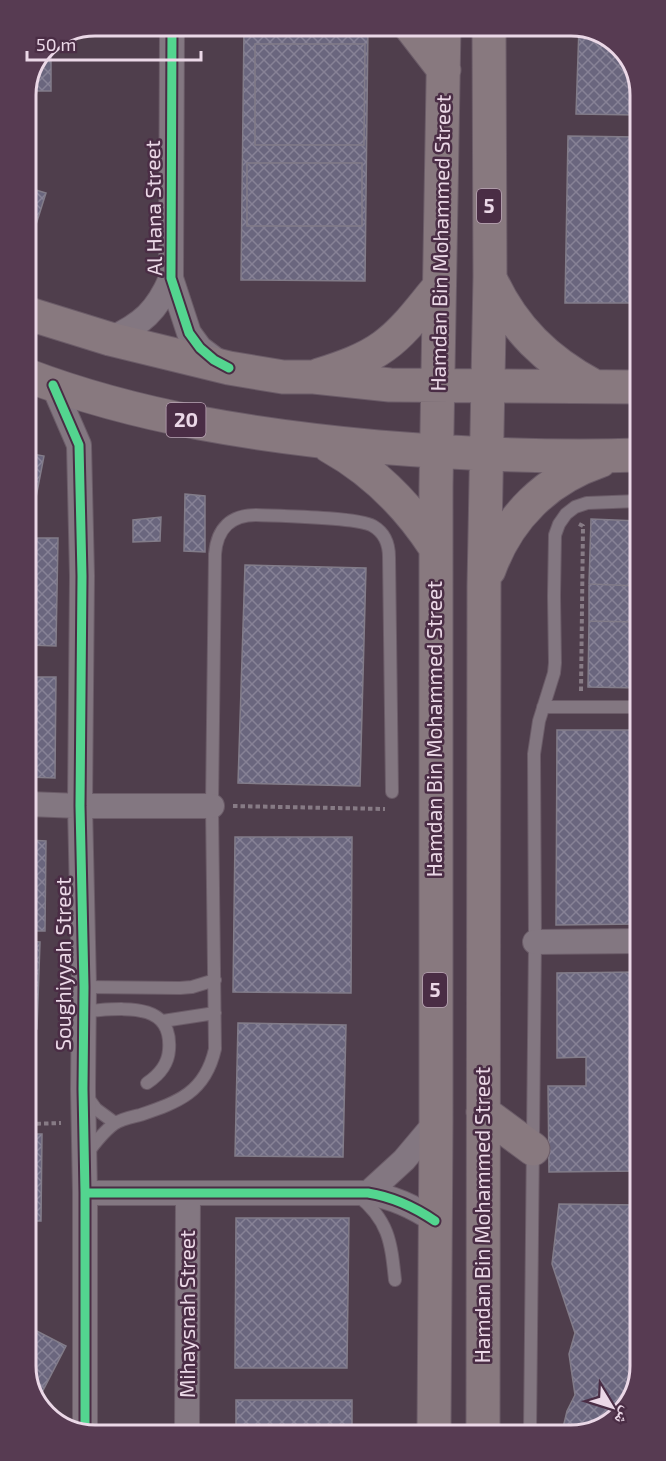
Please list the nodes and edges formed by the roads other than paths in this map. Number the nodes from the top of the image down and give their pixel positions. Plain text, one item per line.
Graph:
1 (172, 36) edge
2 (418, 36) edge
3 (444, 36) edge
4 (489, 36) edge
5 (444, 70) junction
6 (490, 277) junction
7 (171, 278) junction
8 (438, 288) junction
9 (36, 316) edge
10 (110, 339) junction
11 (230, 368) junction
12 (314, 377) junction
13 (40, 380) edge
14 (438, 386) junction
15 (594, 386) junction
16 (489, 387) junction
17 (630, 387) edge
18 (322, 442) junction
19 (437, 452) junction
20 (486, 455) junction
21 (627, 456) edge
22 (630, 501) edge
23 (435, 547) junction
24 (484, 586) junction
25 (543, 707) junction
26 (630, 707) edge
27 (392, 792) dead end
28 (36, 804) edge
29 (80, 806) junction
30 (212, 806) junction
31 (630, 941) edge
32 (535, 942) junction
33 (214, 980) junction
34 (84, 999) junction
35 (214, 1013) junction
36 (163, 1021) junction
37 (147, 1083) dead end
38 (82, 1089) junction
39 (483, 1112) junction
40 (436, 1122) junction
41 (115, 1123) junction
42 (533, 1149) junction
43 (84, 1158) junction
44 (85, 1193) junction
45 (188, 1193) junction
46 (361, 1193) junction
47 (435, 1221) junction
48 (395, 1280) dead end
49 (85, 1424) edge
50 (187, 1425) edge
51 (434, 1425) edge
52 (483, 1425) edge
53 (530, 1425) edge

1 - 7 street, Al Hana Street
2 - 5 main road
3 - 5 main road, Hamdan Bin Mohammed Street / 5
4 - 6 main road, Hamdan Bin Mohammed Street / 5
5 - 8 main road, Hamdan Bin Mohammed Street / 5
6 - 15 main road
6 - 16 main road, Hamdan Bin Mohammed Street / 5
7 - 10 street, Al Hana Street
7 - 11 street, Al Hana Street
8 - 12 main road
8 - 14 main road, Hamdan Bin Mohammed Street / 5
9 - 10 main road
10 - 11 main road
11 - 12 main road
12 - 14 main road
13 - 18 main road, 20
13 - 29 street, Soughiyyah Street
14 - 16 main road
14 - 19 main road, Hamdan Bin Mohammed Street / 5
15 - 16 main road
15 - 17 main road
16 - 20 main road, Hamdan Bin Mohammed Street / 5
18 - 19 main road, 20
18 - 23 main road
19 - 20 main road, 20
19 - 23 main road, Hamdan Bin Mohammed Street / 5
20 - 21 main road, 20
20 - 24 main road, Hamdan Bin Mohammed Street / 5
21 - 24 main road
22 - 25 lane
23 - 40 main road, Hamdan Bin Mohammed Street / 5
24 - 39 main road, Hamdan Bin Mohammed Street / 5
25 - 26 lane
25 - 32 lane
27 - 30 lane
28 - 29 street
29 - 30 street
29 - 34 street, Soughiyyah Street
30 - 33 lane
31 - 32 street
32 - 42 lane
33 - 34 lane
33 - 35 lane
34 - 36 lane
34 - 38 street, Soughiyyah Street
35 - 36 lane
35 - 41 lane
36 - 37 lane
38 - 41 lane
38 - 43 street, Soughiyyah Street
39 - 42 main road
39 - 52 main road, Hamdan Bin Mohammed Street / 5
40 - 46 street
40 - 47 main road, Hamdan Bin Mohammed Street / 5
41 - 43 lane
42 - 53 lane
43 - 44 street, Soughiyyah Street
44 - 45 street
44 - 49 street, Soughiyyah Street
45 - 46 street
45 - 50 street, Mihaysnah Street
46 - 47 street
46 - 48 lane
47 - 51 main road, Hamdan Bin Mohammed Street / 5

